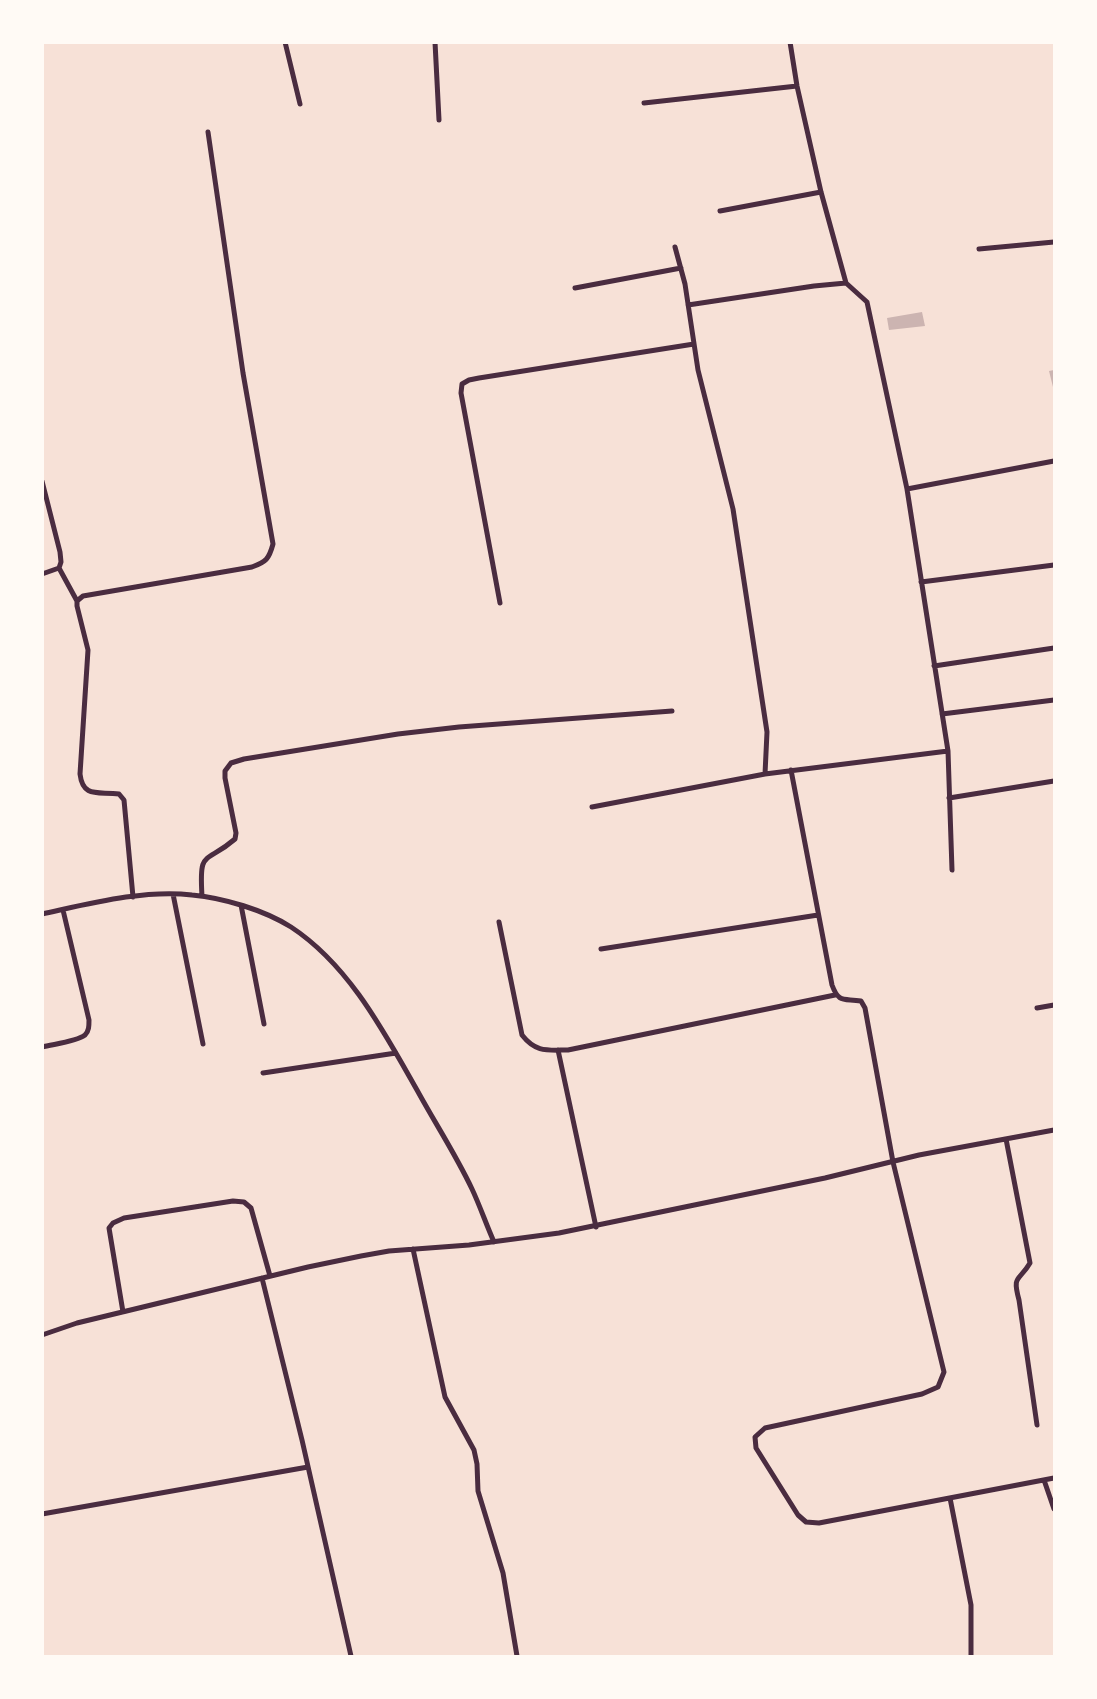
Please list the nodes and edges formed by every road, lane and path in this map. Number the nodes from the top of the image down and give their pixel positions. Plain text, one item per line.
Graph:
1 (285, 42) edge
2 (435, 42) edge
3 (790, 42) edge
4 (797, 86) junction
5 (644, 103) dead end
6 (300, 104) dead end
7 (439, 120) dead end
8 (208, 132) dead end
9 (820, 192) junction
10 (720, 211) dead end
11 (1054, 242) edge
12 (676, 247) dead end
13 (979, 250) dead end
14 (681, 268) junction
15 (846, 283) junction
16 (575, 288) dead end
17 (688, 305) junction
18 (694, 344) junction
19 (1054, 461) edge
20 (42, 481) edge
21 (907, 489) junction
22 (1054, 565) edge
23 (58, 568) junction
24 (42, 574) edge
25 (921, 582) junction
26 (77, 601) junction
27 (500, 603) dead end
28 (1054, 648) edge
29 (934, 666) junction
30 (1054, 700) edge
31 (672, 710) dead end
32 (942, 714) junction
33 (948, 751) junction
34 (791, 770) junction
35 (765, 774) junction
36 (1054, 781) edge
37 (949, 798) junction
38 (592, 807) dead end
39 (952, 870) dead end
40 (173, 894) junction
41 (202, 896) junction
42 (133, 897) junction
43 (241, 905) junction
44 (63, 910) junction
45 (42, 914) edge
46 (818, 915) junction
47 (499, 922) dead end
48 (601, 948) dead end
49 (835, 995) junction
50 (1054, 1005) edge
51 (1037, 1008) dead end
52 (264, 1024) dead end
53 (203, 1044) dead end
54 (42, 1047) edge
55 (558, 1050) junction
56 (396, 1053) junction
57 (263, 1073) dead end
58 (1054, 1130) edge
59 (1006, 1139) junction
60 (893, 1162) junction
61 (596, 1227) junction
62 (494, 1242) junction
63 (413, 1249) junction
64 (270, 1276) junction
65 (262, 1278) junction
66 (123, 1312) junction
67 (42, 1335) edge
68 (1037, 1425) dead end
69 (308, 1467) junction
70 (1054, 1478) edge
71 (1044, 1480) junction
72 (950, 1498) junction
73 (1054, 1509) edge
74 (42, 1514) edge
75 (350, 1656) edge
76 (517, 1656) edge
77 (971, 1656) edge

1 - 6 street
2 - 7 street
3 - 4 street
4 - 5 street
4 - 9 street
8 - 26 street
9 - 10 street
9 - 15 street
11 - 13 street
12 - 14 street
14 - 16 street
14 - 17 street
15 - 17 street
15 - 21 street
17 - 18 street
18 - 27 street
18 - 35 street
19 - 21 street
20 - 23 street
21 - 25 street
22 - 25 street
23 - 24 street
23 - 26 street
25 - 29 street
26 - 42 street
28 - 29 street
29 - 32 street
30 - 32 street
31 - 41 street
32 - 33 street
33 - 34 street
33 - 37 street
34 - 35 street
34 - 46 street
35 - 38 street
36 - 37 street
37 - 39 street
40 - 41 street
40 - 42 street
40 - 53 street
41 - 43 street
42 - 44 street
43 - 52 street
43 - 56 street
44 - 45 street
44 - 54 street
46 - 48 street
46 - 49 street
47 - 55 street
49 - 55 street
49 - 60 street
50 - 51 street
55 - 61 street
56 - 57 street
56 - 62 street
58 - 59 street
59 - 60 street
59 - 68 street
60 - 61 street
60 - 72 street
61 - 62 street
62 - 63 street
63 - 64 street
63 - 76 street
64 - 65 street
64 - 66 street
65 - 66 street
65 - 69 street
66 - 67 street
69 - 74 street
69 - 75 street
70 - 71 street
71 - 72 street
71 - 73 street
72 - 77 street

